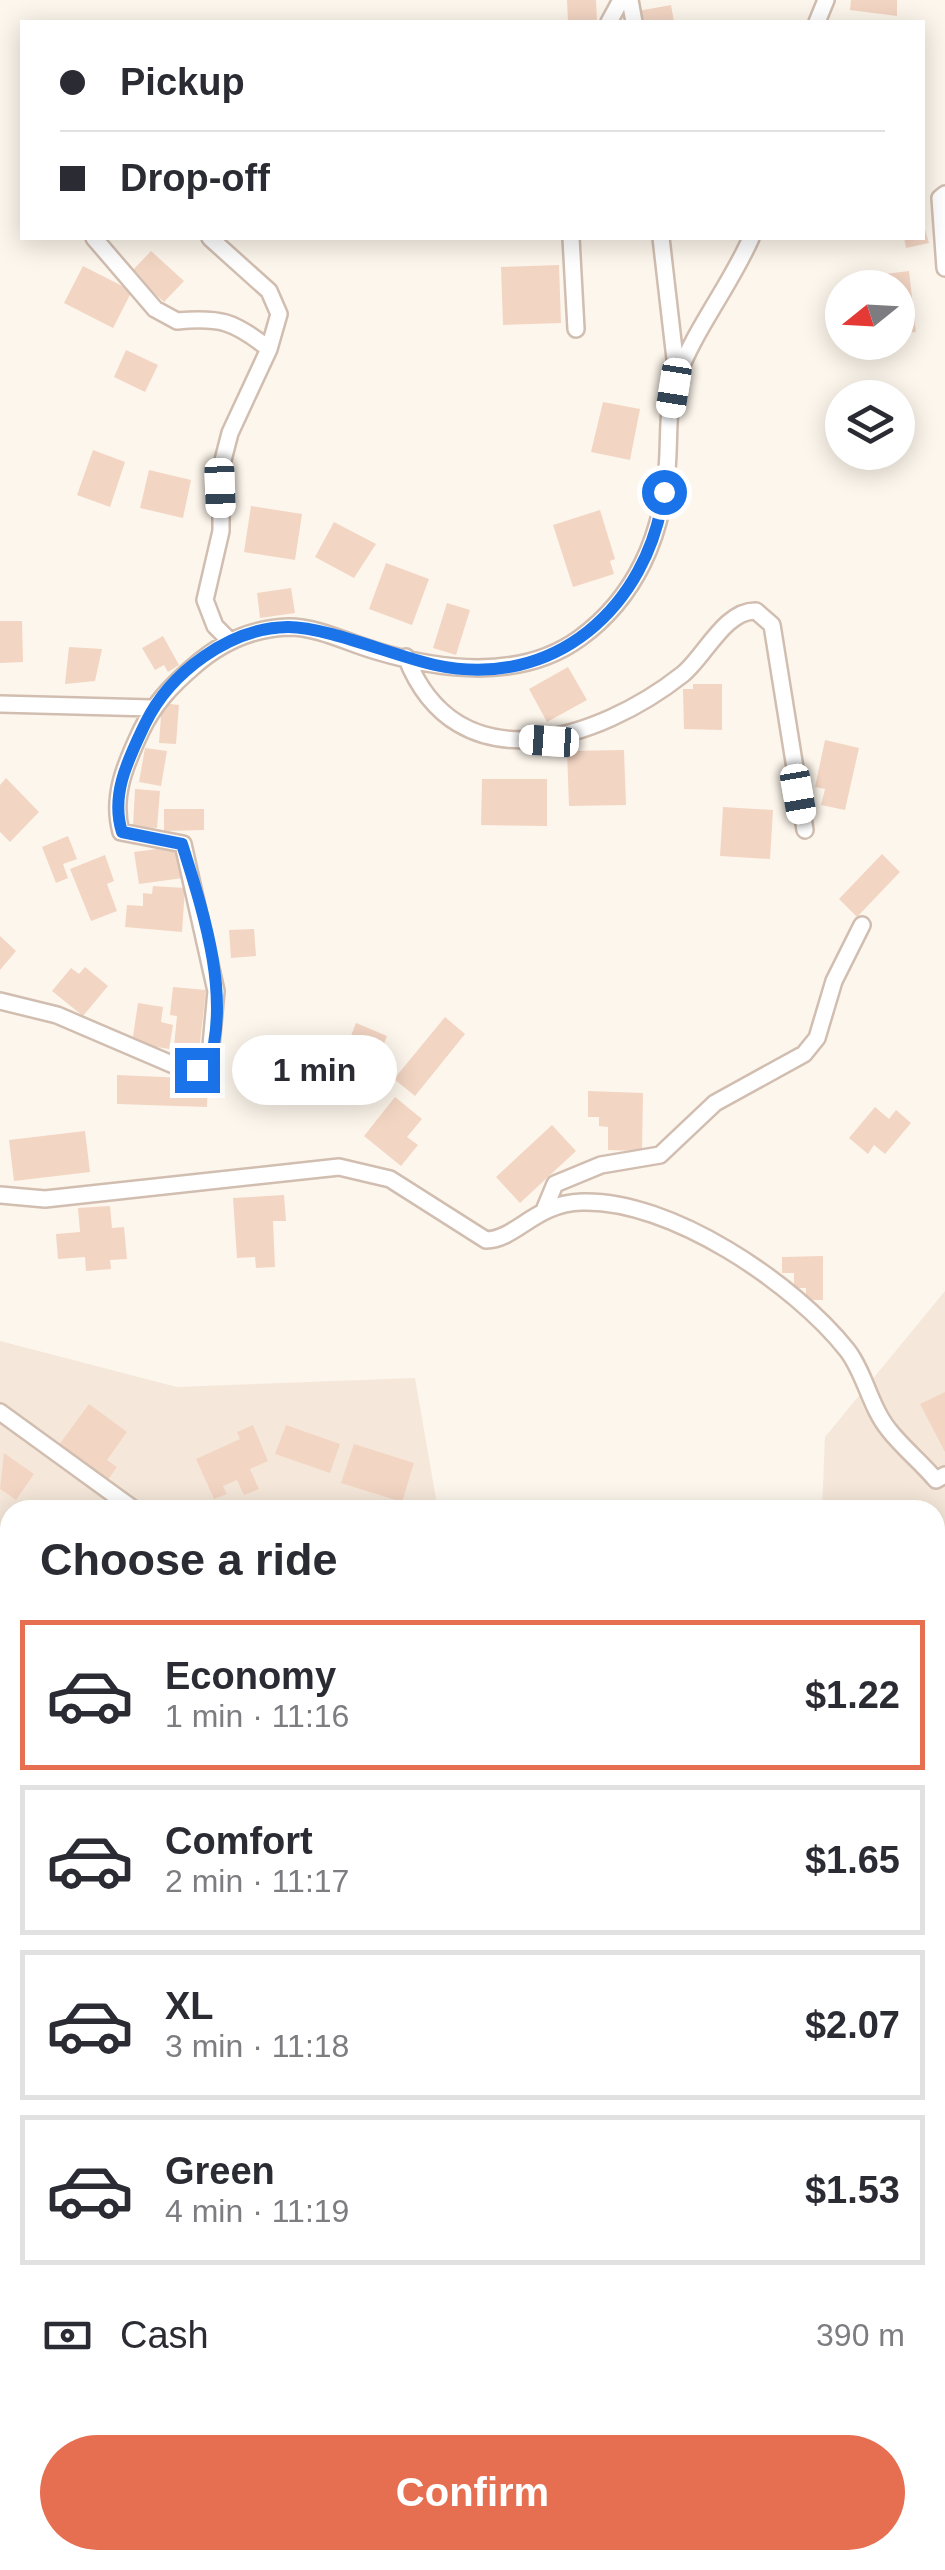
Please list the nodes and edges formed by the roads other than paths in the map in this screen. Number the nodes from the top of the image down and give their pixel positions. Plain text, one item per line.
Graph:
1 (945, 194) edge
2 (96, 240) edge
3 (212, 240) edge
4 (571, 240) edge
5 (661, 240) edge
6 (750, 240) edge
7 (945, 268) edge
8 (576, 330) dead end
9 (270, 348) junction
10 (677, 376) junction
11 (229, 640) junction
12 (406, 657) junction
13 (0, 704) edge
14 (152, 708) junction
15 (805, 830) dead end
16 (862, 926) dead end
17 (0, 1000) edge
18 (0, 1195) edge
19 (545, 1208) junction
20 (0, 1412) edge
21 (945, 1475) edge
22 (120, 1500) edge

1 - 7 street
2 - 9 street
3 - 9 street
4 - 8 street
5 - 10 street
6 - 10 street
9 - 11 street
10 - 12 street
11 - 12 street
11 - 14 street
12 - 15 street
13 - 14 street
14 - 17 street
16 - 19 street
18 - 19 street
19 - 21 street
20 - 22 street

